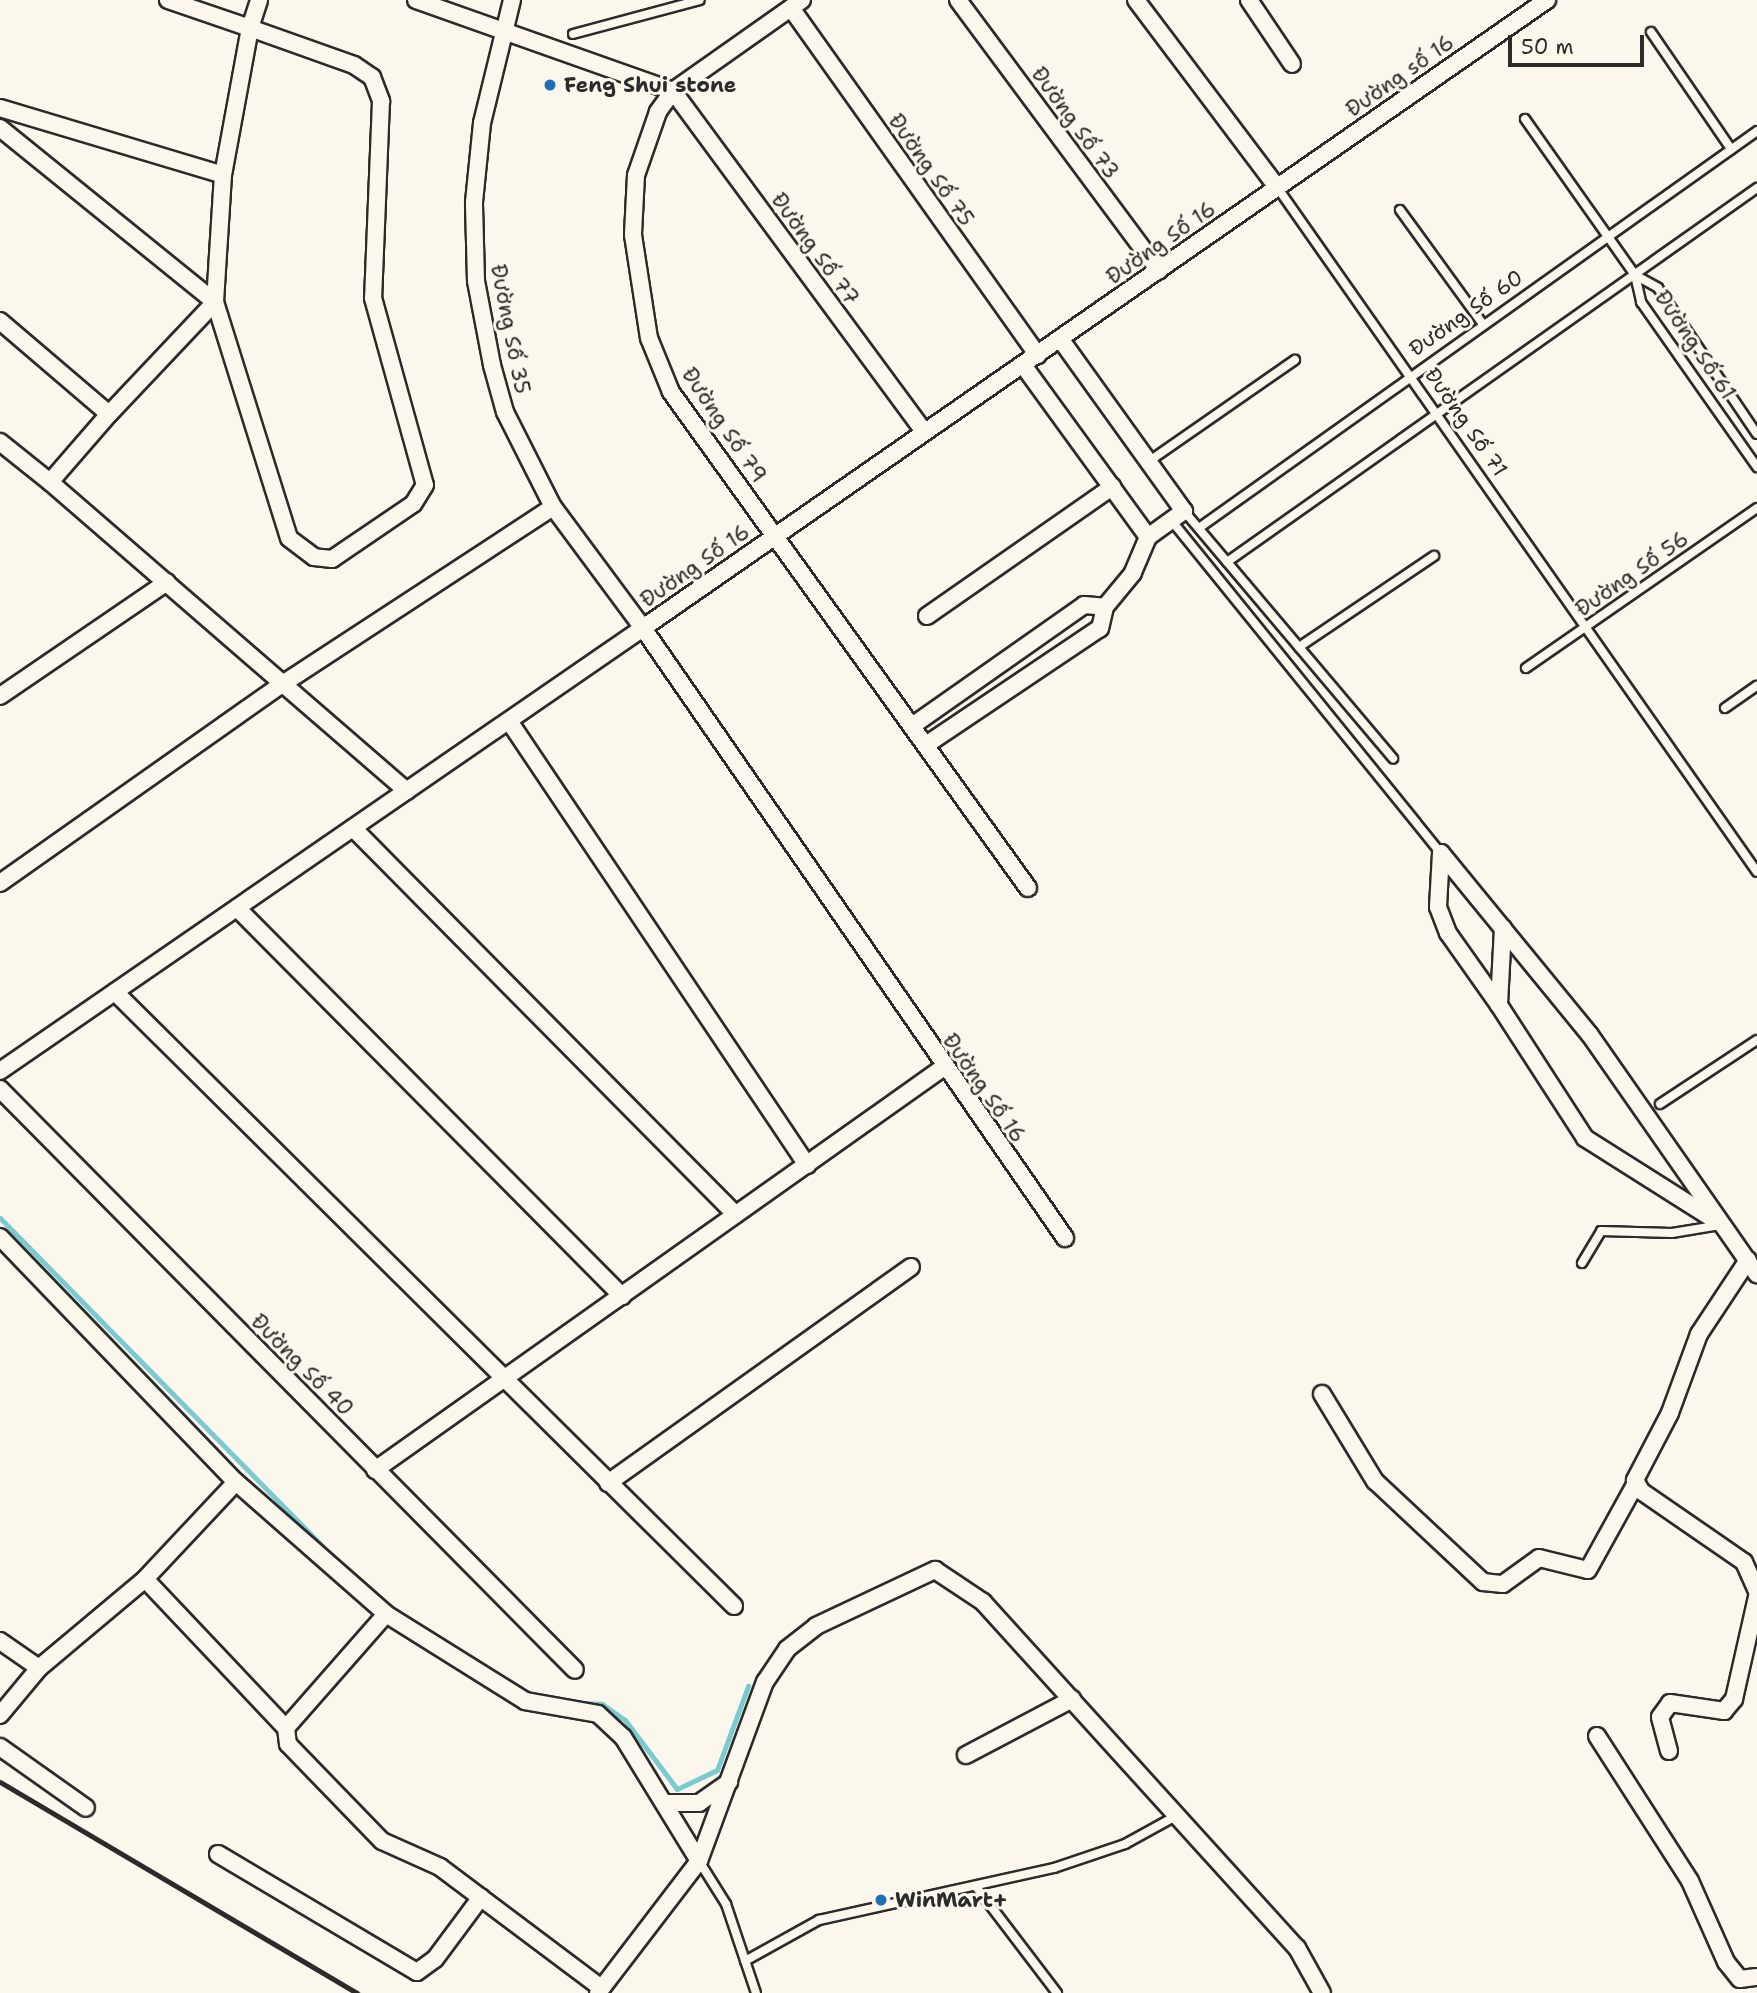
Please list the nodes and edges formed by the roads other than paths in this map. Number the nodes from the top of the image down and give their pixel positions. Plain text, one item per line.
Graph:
1 (168, 0) edge
2 (259, 0) edge
3 (416, 0) edge
4 (512, 0) edge
5 (701, 0) edge
6 (958, 0) edge
7 (1136, 0) edge
8 (1249, 0) edge
9 (1548, 0) edge
10 (796, 4) edge
11 (250, 29) junction
12 (501, 31) junction
13 (1651, 32) dead end
14 (573, 34) dead end
15 (1292, 64) dead end
16 (673, 91) junction
17 (0, 108) edge
18 (1525, 119) dead end
19 (0, 128) edge
20 (1757, 131) edge
21 (1731, 149) junction
22 (223, 175) junction
23 (1277, 187) junction
24 (1757, 188) edge
25 (1400, 210) dead end
26 (1607, 236) junction
27 (1159, 271) junction
28 (1635, 275) junction
29 (215, 302) junction
30 (0, 321) edge
31 (1482, 323) junction
32 (1061, 340) junction
33 (1038, 355) junction
34 (1295, 360) dead end
35 (1023, 365) junction
36 (1408, 374) junction
37 (109, 414) junction
38 (1436, 414) junction
39 (924, 431) junction
40 (1757, 434) edge
41 (0, 442) edge
42 (1148, 462) junction
43 (1757, 467) edge
44 (50, 482) junction
45 (1112, 487) junction
46 (553, 507) junction
47 (1757, 508) edge
48 (1177, 516) junction
49 (1199, 528) junction
50 (774, 536) junction
51 (1148, 537) junction
52 (1434, 556) dead end
53 (1227, 562) junction
54 (167, 582) junction
55 (1105, 607) junction
56 (927, 617) dead end
57 (643, 628) junction
58 (1585, 628) junction
59 (1299, 647) junction
60 (1527, 668) dead end
61 (281, 685) junction
62 (1757, 686) edge
63 (0, 696) edge
64 (1725, 708) dead end
65 (509, 721) junction
66 (912, 726) junction
67 (926, 745) junction
68 (1393, 758) dead end
69 (407, 791) junction
70 (353, 828) junction
71 (1441, 853) junction
72 (1757, 872) edge
73 (0, 883) edge
74 (1028, 888) dead end
75 (237, 908) junction
76 (1503, 928) junction
77 (115, 992) junction
78 (1499, 1005) junction
79 (1757, 1040) edge
80 (944, 1068) junction
81 (0, 1071) edge
82 (0, 1089) edge
83 (1660, 1104) dead end
84 (807, 1165) junction
85 (736, 1215) junction
86 (1723, 1225) junction
87 (0, 1237) edge
88 (1065, 1238) dead end
89 (1582, 1264) dead end
90 (911, 1267) dead end
91 (1752, 1267) edge
92 (622, 1296) junction
93 (503, 1379) junction
94 (1322, 1394) dead end
95 (375, 1470) junction
96 (236, 1482) junction
97 (608, 1483) junction
98 (1635, 1485) junction
99 (145, 1579) junction
100 (1757, 1591) edge
101 (1757, 1597) edge
102 (733, 1606) dead end
103 (386, 1614) junction
104 (0, 1641) edge
105 (39, 1668) junction
106 (575, 1670) dead end
107 (1072, 1699) junction
108 (0, 1715) edge
109 (286, 1728) junction
110 (1597, 1736) dead end
111 (0, 1747) edge
112 (1669, 1751) dead end
113 (966, 1755) dead end
114 (730, 1781) junction
115 (666, 1803) junction
116 (86, 1808) dead end
117 (1174, 1817) junction
118 (218, 1854) dead end
119 (699, 1861) junction
120 (977, 1888) junction
121 (481, 1897) junction
122 (746, 1961) junction
123 (1757, 1977) edge
124 (599, 1991) edge
125 (756, 1993) edge
126 (1057, 1993) edge
127 (1322, 1993) edge

1 - 11 street
2 - 11 street
3 - 12 street
4 - 12 street, Đường Số 35
5 - 14 lane
6 - 27 street, Đường Số 73
7 - 23 street, Đường Số 71
8 - 15 street
9 - 23 street, Đường số 16
10 - 16 street
10 - 33 street, Đường Số 75
11 - 22 street
11 - 29 street
12 - 16 street
12 - 46 street, Đường Số 35
13 - 21 lane
16 - 39 street, Đường Số 77
16 - 50 street, Đường Số 79
17 - 22 street
18 - 26 lane, Đường Số 61
19 - 29 street
20 - 21 lane, Đường Số 60
21 - 26 lane, Đường Số 60
22 - 29 street
23 - 27 street, Đường Số 16
23 - 36 lane, Đường Số 71
24 - 28 lane
25 - 31 lane
26 - 28 lane, Đường Số 61
26 - 31 lane, Đường Số 60
27 - 32 street, Đường Số 16
28 - 38 lane
28 - 40 lane, Đường Số 61
28 - 43 lane, Đường Số 61
29 - 37 street
30 - 37 street
31 - 36 lane, Đường Số 60
32 - 33 street, Đường Số 16
32 - 42 street
33 - 35 street, Đường Số 16
34 - 42 lane
35 - 39 street, Đường Số 16
35 - 45 street
36 - 38 lane, Đường Số 71
36 - 49 lane, Đường Số 60
37 - 44 street
38 - 53 lane
38 - 58 lane, Đường Số 71
39 - 50 street, Đường Số 16
41 - 44 street
42 - 48 street
44 - 54 street
45 - 51 street
45 - 56 street
46 - 57 street, Đường Số 35
46 - 61 street
47 - 58 lane, Đường Số 56
48 - 49 lane
48 - 51 street
48 - 71 lane
49 - 53 lane
50 - 57 street, Đường Số 16
50 - 66 street, Đường Số 79
51 - 55 street
52 - 59 lane
53 - 59 lane
54 - 61 street
54 - 63 street
55 - 66 street
55 - 67 street
57 - 65 street
57 - 80 street, Đường Số 16
58 - 60 lane, Đường Số 56
58 - 72 lane, Đường Số 71
59 - 68 lane
61 - 69 street
61 - 73 street
62 - 64 lane
65 - 69 street
65 - 84 street
66 - 67 street, Đường Số 79
67 - 74 street, Đường Số 79
69 - 70 street
70 - 75 street
70 - 85 street
71 - 76 street
71 - 78 street
75 - 77 street
75 - 92 street
76 - 78 street
76 - 86 street
77 - 81 street
77 - 93 street
78 - 86 street
79 - 83 lane
80 - 84 street
80 - 88 street, Đường Số 16
82 - 95 street, Đường Số 40
84 - 85 street
85 - 92 street
86 - 89 lane
86 - 91 street
87 - 96 street
90 - 97 street
91 - 98 street
92 - 93 street
93 - 95 street
93 - 97 street
94 - 98 street
95 - 106 street, Đường Số 40
96 - 99 street
96 - 103 street
97 - 102 street
98 - 100 street
99 - 105 street
99 - 109 street
101 - 112 street
103 - 109 street
103 - 115 street
104 - 105 street
105 - 108 street
107 - 113 street
107 - 114 street
107 - 117 street
109 - 121 street
110 - 123 street
111 - 116 street
114 - 115 street
114 - 119 street
115 - 119 street
117 - 120 lane
117 - 127 street
118 - 121 street
119 - 122 lane
119 - 124 street
120 - 122 lane
120 - 126 lane
121 - 124 street
122 - 125 lane

